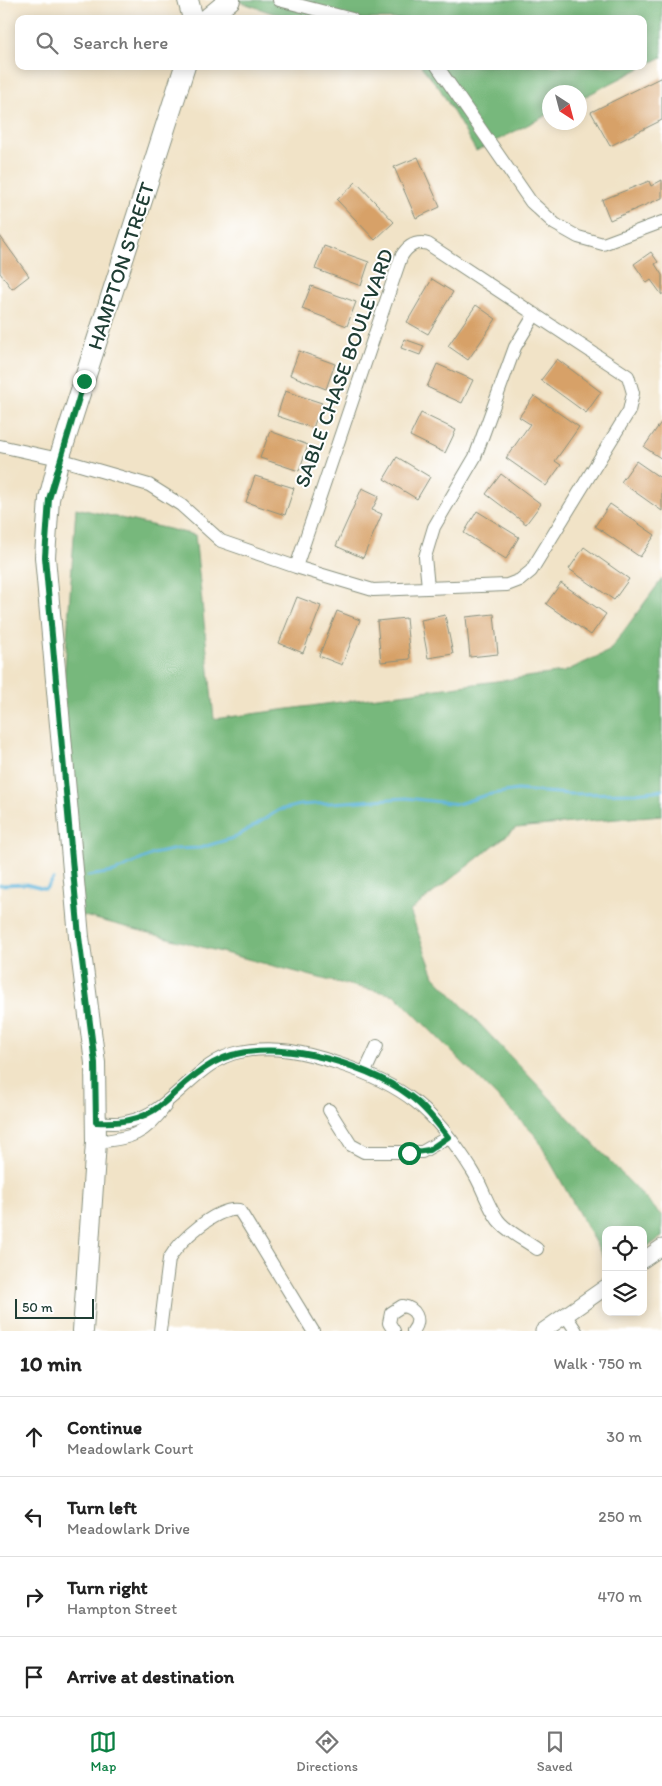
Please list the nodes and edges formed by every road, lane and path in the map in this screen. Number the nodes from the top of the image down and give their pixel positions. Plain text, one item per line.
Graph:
1 (188, 0) edge
2 (207, 0) edge
3 (230, 0) edge
4 (279, 0) edge
5 (192, 15) edge
6 (202, 15) edge
7 (211, 15) edge
8 (337, 15) edge
9 (185, 70) edge
10 (440, 70) edge
11 (662, 223) edge
12 (536, 314) junction
13 (0, 446) edge
14 (59, 459) junction
15 (296, 567) junction
16 (428, 587) junction
17 (378, 1046) dead end
18 (365, 1072) junction
19 (170, 1098) junction
20 (329, 1110) dead end
21 (96, 1122) junction
22 (448, 1137) junction
23 (96, 1142) junction
24 (662, 1247) edge
25 (538, 1249) dead end
26 (647, 1257) edge
27 (602, 1290) edge
28 (566, 1316) junction
29 (83, 1331) edge
30 (160, 1331) edge
31 (313, 1331) edge
32 (394, 1331) edge
33 (413, 1331) edge
34 (543, 1331) edge
35 (576, 1331) edge

1 - 5 main road
2 - 6 main road
3 - 7 main road
4 - 8 street
9 - 14 main road, HAMPTON STREET
10 - 11 street
12 - 15 street, SABLE CHASE BOULEVARD
12 - 16 street
12 - 16 street, SABLE CHASE BOULEVARD
13 - 14 street, SABLE CHASE BOULEVARD
14 - 15 street, SABLE CHASE BOULEVARD
14 - 21 main road, HAMPTON STREET
15 - 16 street, SABLE CHASE BOULEVARD
17 - 18 street
18 - 19 street
18 - 22 street
19 - 21 street
19 - 23 street
20 - 22 street
21 - 23 main road, HAMPTON STREET
22 - 25 street
23 - 29 main road, HAMPTON STREET
24 - 26 street
27 - 28 street
28 - 34 street
28 - 35 street
30 - 31 street
32 - 33 street

